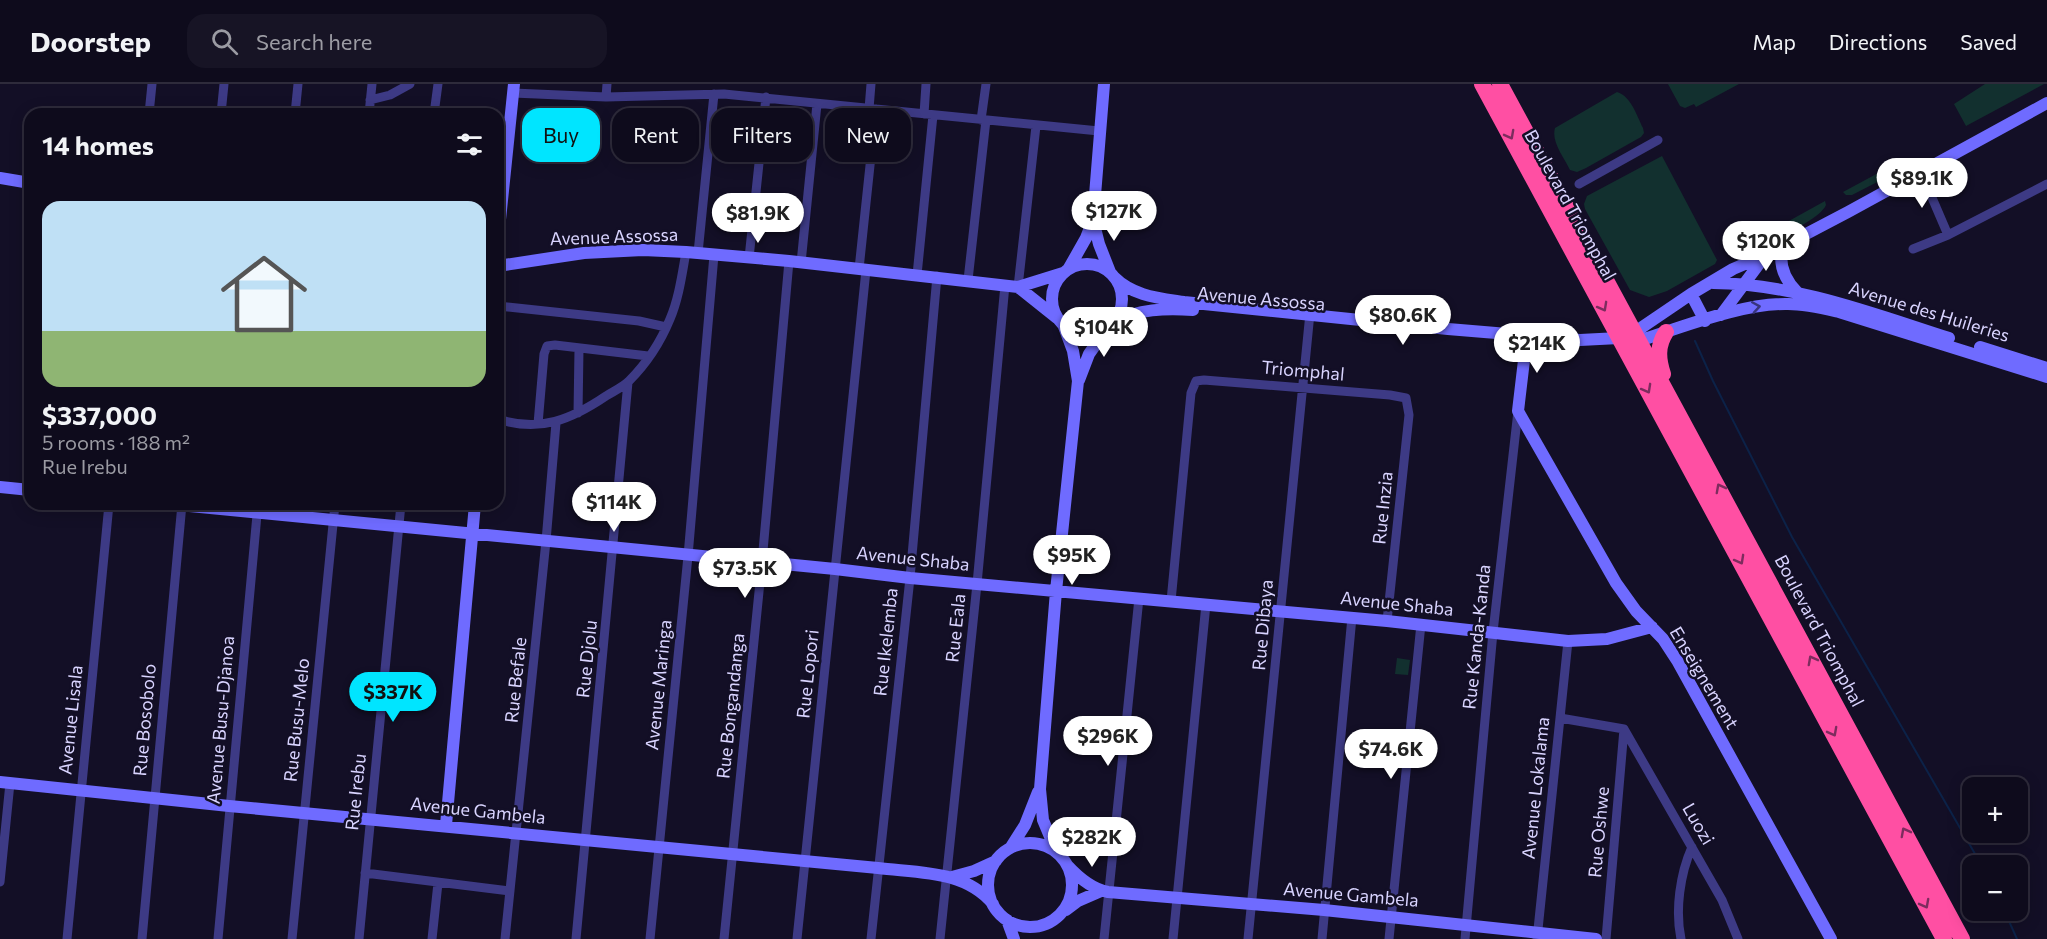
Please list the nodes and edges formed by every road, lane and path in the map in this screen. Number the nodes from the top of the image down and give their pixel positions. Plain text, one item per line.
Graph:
1 (152, 84) edge
2 (224, 84) edge
3 (298, 84) edge
4 (372, 84) edge
5 (410, 84) edge
6 (438, 84) edge
7 (558, 84) edge
8 (607, 84) edge
9 (664, 84) edge
10 (871, 84) edge
11 (926, 84) edge
12 (986, 84) edge
13 (1104, 84) edge
14 (1482, 84) edge
15 (1500, 84) edge
16 (513, 88) edge
17 (721, 91) edge
18 (663, 94) junction
19 (557, 95) junction
20 (606, 97) junction
21 (766, 97) junction
22 (370, 100) junction
23 (2047, 103) edge
24 (817, 104) junction
25 (150, 108) edge
26 (222, 108) edge
27 (296, 108) edge
28 (369, 108) edge
29 (435, 108) edge
30 (861, 108) edge
31 (872, 108) edge
32 (911, 113) edge
33 (928, 115) junction
34 (983, 120) junction
35 (1036, 126) junction
36 (1099, 131) junction
37 (1658, 140) dead end
38 (869, 162) edge
39 (1921, 172) junction
40 (0, 178) edge
41 (504, 179) edge
42 (24, 182) edge
43 (1579, 184) dead end
44 (2047, 184) edge
45 (1093, 220) junction
46 (1948, 235) junction
47 (1783, 245) junction
48 (1913, 249) dead end
49 (692, 253) junction
50 (714, 255) junction
51 (1766, 255) junction
52 (749, 258) junction
53 (795, 262) junction
54 (504, 265) edge
55 (862, 270) junction
56 (1066, 271) junction
57 (1112, 274) junction
58 (917, 275) junction
59 (937, 276) junction
60 (968, 280) junction
61 (1712, 283) junction
62 (1005, 285) junction
63 (1742, 285) junction
64 (1018, 287) junction
65 (1797, 292) junction
66 (1691, 294) junction
67 (1183, 306) junction
68 (504, 307) edge
69 (1840, 308) junction
70 (1721, 315) junction
71 (1309, 317) junction
72 (1704, 321) junction
73 (1062, 323) junction
74 (1111, 323) junction
75 (666, 327) junction
76 (1666, 332) junction
77 (1638, 337) junction
78 (1526, 339) junction
79 (1621, 342) junction
80 (579, 349) junction
81 (648, 356) junction
82 (2047, 368) edge
83 (2047, 377) edge
84 (1078, 381) junction
85 (628, 382) junction
86 (1302, 387) junction
87 (1668, 392) junction
88 (1406, 398) joint
89 (1518, 411) junction
90 (578, 413) junction
91 (504, 420) edge
92 (556, 423) junction
93 (538, 424) junction
94 (0, 487) edge
95 (24, 489) edge
96 (108, 510) edge
97 (177, 510) edge
98 (258, 510) edge
99 (264, 510) edge
100 (335, 510) edge
101 (400, 510) edge
102 (475, 510) edge
103 (334, 521) junction
104 (398, 526) junction
105 (473, 534) junction
106 (546, 541) junction
107 (614, 548) junction
108 (688, 556) junction
109 (762, 562) junction
110 (835, 569) junction
111 (910, 578) junction
112 (977, 584) junction
113 (1056, 591) junction
114 (1139, 598) junction
115 (1171, 601) junction
116 (1206, 604) junction
117 (1280, 611) junction
118 (1352, 617) junction
119 (1387, 621) junction
120 (1421, 624) junction
121 (1652, 627) junction
122 (1493, 632) junction
123 (1568, 641) junction
124 (1560, 718) junction
125 (1624, 729) junction
126 (5, 782) edge
127 (1040, 789) junction
128 (81, 790) junction
129 (155, 798) junction
130 (229, 806) junction
131 (304, 812) junction
132 (370, 818) junction
133 (446, 825) junction
134 (518, 833) junction
135 (586, 840) junction
136 (659, 847) junction
137 (1011, 847) junction
138 (1692, 847) junction
139 (1056, 852) junction
140 (732, 854) junction
141 (805, 861) junction
142 (996, 861) junction
143 (1067, 865) junction
144 (878, 868) junction
145 (365, 873) junction
146 (949, 876) junction
147 (0, 882) edge
148 (438, 883) junction
149 (510, 891) junction
150 (1105, 891) junction
151 (1178, 899) junction
152 (993, 904) junction
153 (1251, 905) junction
154 (1324, 910) junction
155 (1063, 912) junction
156 (1390, 917) junction
157 (1007, 920) junction
158 (1051, 922) junction
159 (1467, 924) junction
160 (1537, 936) edge
161 (68, 939) edge
162 (142, 939) edge
163 (218, 939) edge
164 (292, 939) edge
165 (359, 939) edge
166 (432, 939) edge
167 (505, 939) edge
168 (576, 939) edge
169 (650, 939) edge
170 (724, 939) edge
171 (797, 939) edge
172 (871, 939) edge
173 (940, 939) edge
174 (1014, 939) edge
175 (1038, 939) edge
176 (1104, 939) edge
177 (1173, 939) edge
178 (1248, 939) edge
179 (1322, 939) edge
180 (1389, 939) edge
181 (1465, 939) edge
182 (1596, 939) edge
183 (1606, 939) edge
184 (1681, 939) edge
185 (1738, 939) edge
186 (1831, 939) edge
187 (1944, 939) edge
188 (1962, 939) edge

1 - 25 street
2 - 26 street
3 - 27 street
4 - 22 street
5 - 22 street
6 - 29 street
7 - 19 street
8 - 20 street
9 - 18 street
10 - 31 street, Rue Lopori
11 - 33 street
12 - 34 street
13 - 36 street
14 -> 79 highway, Boulevard Triomphal
15 - 77 highway, Boulevard Triomphal
16 - 19 street
16 - 41 street
17 - 18 street
17 - 21 street
17 - 49 street
18 - 20 street
19 - 20 street
21 - 24 street
21 - 52 street
22 - 28 street
23 - 39 street
24 - 30 street
24 - 53 street, Rue Bongandanga
32 - 33 street
33 - 34 street
33 - 58 street
34 - 35 street
34 - 60 street
35 - 36 street
35 - 64 street
36 - 45 street
37 - 43 street
38 - 55 street, Rue Lopori
39 - 46 street
39 - 47 street
40 - 42 street
44 - 46 street
45 - 56 street
45 - 57 street
46 - 48 street
47 - 51 street
47 - 65 street
49 - 50 street, Avenue Assossa
49 - 54 street, Avenue Assossa
49 - 75 street
50 - 52 street, Avenue Assossa
50 - 108 street, Avenue Maringa
51 - 61 street
51 - 63 street
52 - 53 street, Avenue Assossa
53 - 55 street, Avenue Assossa
53 - 109 street, Rue Bongandanga
55 - 58 street, Avenue Assossa
55 - 110 street, Rue Lopori
56 - 57 street
56 - 64 street
56 - 73 street
57 - 67 street
57 - 74 street
58 - 59 street, Avenue Assossa
59 - 60 street, Avenue Assossa
59 - 111 street, Rue Ikelemba
60 - 62 street, Avenue Assossa
61 - 63 street, Avenue des Huileries
61 - 66 street
62 - 64 street, Avenue Assossa
62 - 112 street, Rue Eala
63 - 65 street, Avenue des Huileries
63 - 70 street
64 - 73 street
65 - 69 street, Avenue des Huileries
66 - 72 street
66 - 77 street
67 - 71 street, Avenue Assossa
67 - 74 street
68 - 75 street
70 -> 69 street, Avenue des Huileries
69 - 82 street, Avenue des Huileries
69 - 83 street, Avenue des Huileries
70 - 72 street, Avenue des Huileries
71 - 78 street, Avenue Assossa
71 - 86 street, Rue Dibaya
72 - 76 street, Avenue des Huileries
73 - 74 street
73 - 84 street
74 - 84 street
75 - 81 street
76 - 77 street, Avenue des Huileries
76 - 87 highway
77 - 79 street, Avenue des Huileries
77 - 87 highway, Boulevard Triomphal
78 - 79 street, Avenue Assossa
78 - 89 street
79 -> 187 highway, Boulevard Triomphal
80 - 81 street
80 - 90 street
80 - 93 street
81 - 85 street
84 - 113 street
85 - 90 street
85 - 107 street, Rue Djolu
86 - 88 street, Triomphal
86 - 115 street, Triomphal
86 - 117 street, Rue Dibaya
188 -> 87 highway, Boulevard Triomphal
88 - 119 street, Rue Inzia
89 - 121 street, Enseignement
89 - 122 street, Rue Kanda-Kanda
90 - 92 street
91 - 93 street
92 - 93 street
92 - 106 street, Rue Befale
94 - 95 street
96 - 128 street, Avenue Lisala
97 - 129 street, Rue Bosobolo
98 - 130 street, Avenue Busu-Djanoa
99 - 103 street, Avenue Shaba
100 - 103 street, Rue Busu-Melo
101 - 104 street, Rue Irebu
102 - 105 street
103 - 104 street, Avenue Shaba
103 - 131 street, Rue Busu-Melo
104 - 105 street, Avenue Shaba
104 - 132 street, Rue Irebu
105 - 106 street, Avenue Shaba
105 - 133 street
106 - 107 street, Avenue Shaba
106 - 134 street, Rue Befale
107 - 108 street, Avenue Shaba
107 - 135 street, Rue Djolu
108 - 109 street, Avenue Shaba
108 - 136 street, Avenue Maringa
109 - 110 street, Avenue Shaba
109 - 140 street, Rue Bongandanga
110 - 111 street, Avenue Shaba
110 - 141 street, Rue Lopori
111 - 112 street, Avenue Shaba
111 - 144 street, Rue Ikelemba
112 - 113 street, Avenue Shaba
112 - 146 street, Rue Eala
113 - 114 street, Avenue Shaba
113 - 127 street
114 - 115 street, Avenue Shaba
114 - 150 street
115 - 116 street, Avenue Shaba
116 - 117 street, Avenue Shaba
116 - 151 street
117 - 118 street, Avenue Shaba
117 - 153 street, Rue Dibaya
118 - 119 street, Avenue Shaba
118 - 154 street
119 - 120 street, Avenue Shaba
120 - 122 street, Avenue Shaba
120 - 156 street
121 - 123 street, Avenue Shaba
121 - 186 street, Enseignement
122 - 123 street, Avenue Shaba
122 - 159 street, Rue Kanda-Kanda
123 - 124 street, Avenue Lokalama
124 - 125 street
124 - 160 street, Avenue Lokalama
125 - 138 street, Luozi
125 - 183 street, Rue Oshwe
126 - 128 street, Avenue Gambela
126 - 147 street
127 - 137 street
127 - 139 street
128 - 129 street, Avenue Gambela
128 - 161 street, Avenue Lisala
129 - 130 street, Avenue Gambela
129 - 162 street, Rue Bosobolo
130 - 131 street, Avenue Gambela
130 - 163 street, Avenue Busu-Djanoa
131 - 132 street, Avenue Gambela
131 - 164 street, Rue Busu-Melo
132 - 133 street, Avenue Gambela
132 - 145 street, Rue Irebu
133 - 134 street, Avenue Gambela
134 - 135 street, Avenue Gambela
134 - 149 street, Rue Befale
135 - 136 street, Avenue Gambela
135 - 168 street, Rue Djolu
136 - 140 street, Avenue Gambela
136 - 169 street, Avenue Maringa
137 - 139 street
137 - 142 street
138 - 184 street
138 - 185 street, Luozi
139 - 143 street
140 - 141 street, Avenue Gambela
140 - 170 street, Rue Bongandanga
141 - 144 street, Avenue Gambela
141 - 171 street, Rue Lopori
142 - 146 street
142 - 152 street
143 - 150 street
143 - 155 street
144 - 146 street, Avenue Gambela
144 - 172 street, Rue Ikelemba
145 - 148 street
145 - 165 street, Rue Irebu
146 - 152 street
146 - 173 street, Rue Eala
148 - 149 street
148 - 166 street
149 - 167 street, Rue Befale
150 - 151 street, Avenue Gambela
150 - 155 street
150 - 176 street
151 - 153 street, Avenue Gambela
151 - 177 street
152 - 157 street
153 - 154 street, Avenue Gambela
153 - 178 street, Rue Dibaya
154 - 156 street, Avenue Gambela
154 - 179 street
155 - 158 street
156 - 159 street, Avenue Gambela
156 - 180 street
157 - 158 street
157 - 174 street
158 - 175 street
159 - 160 street, Avenue Gambela
159 - 181 street, Rue Kanda-Kanda
160 - 182 street, Avenue Gambela

